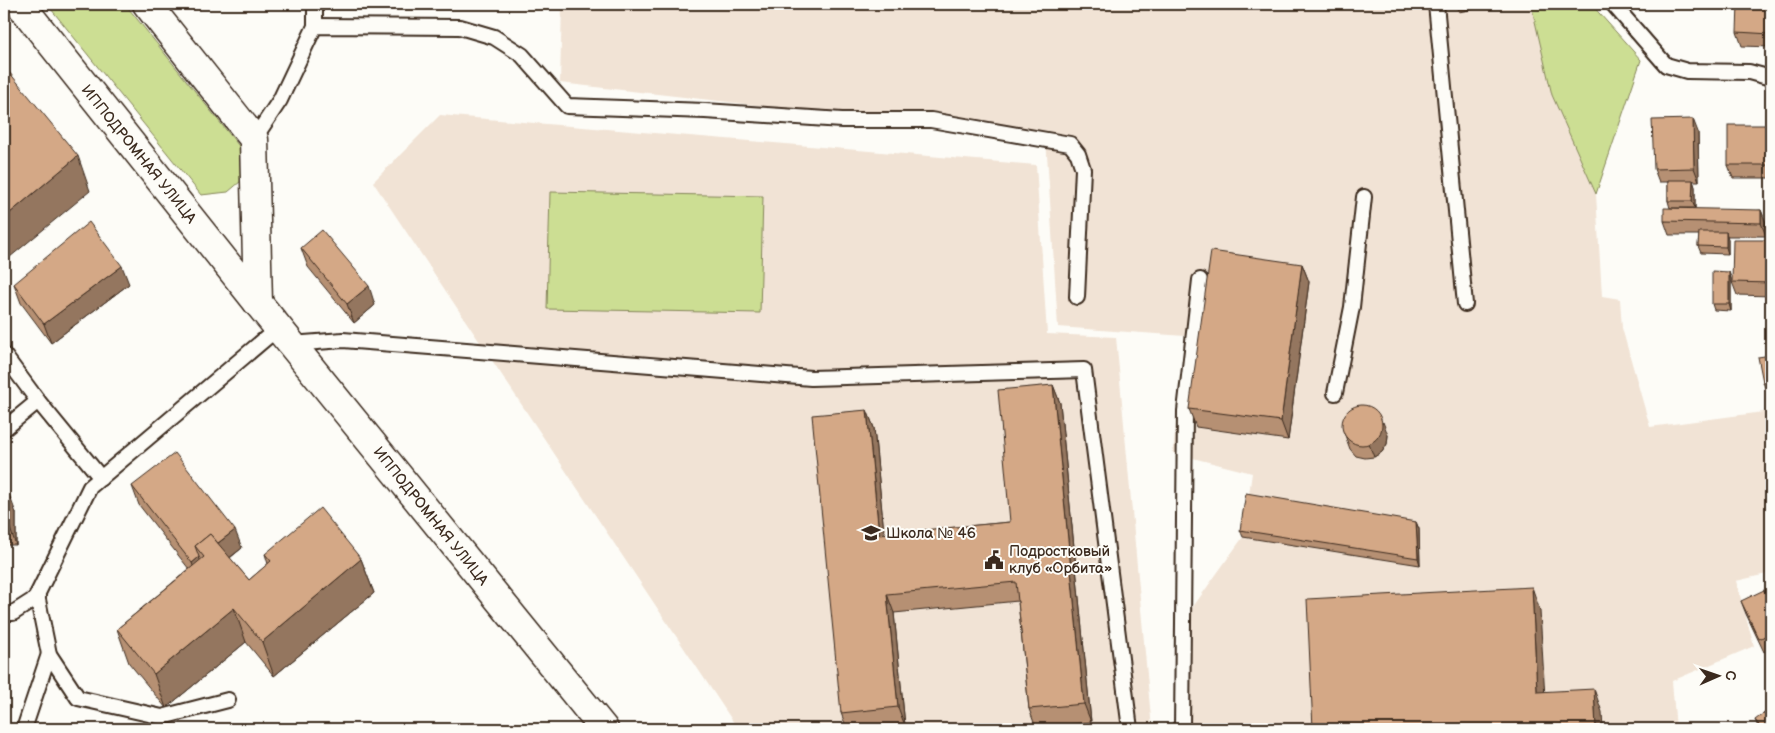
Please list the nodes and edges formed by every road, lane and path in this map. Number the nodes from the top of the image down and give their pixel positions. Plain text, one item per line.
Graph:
1 (20, 4) edge
2 (147, 4) edge
3 (315, 4) edge
4 (1436, 4) edge
5 (1613, 4) edge
6 (315, 26) junction
7 (1771, 78) edge
8 (254, 139) junction
9 (1364, 197) dead end
10 (1200, 280) dead end
11 (1078, 298) dead end
12 (258, 303) junction
13 (1465, 304) dead end
14 (285, 336) junction
15 (4, 355) edge
16 (1335, 393) dead end
17 (38, 401) junction
18 (4, 429) edge
19 (101, 478) junction
20 (38, 598) junction
21 (4, 613) edge
22 (48, 654) junction
23 (228, 700) dead end
24 (24, 729) edge
25 (604, 729) edge
26 (1130, 729) edge
27 (1182, 729) edge

1 - 12 street, ИППОДРОМНАЯ УЛИЦА
2 - 8 street
3 - 6 lane
4 - 13 lane
5 - 7 lane
6 - 8 lane
6 - 11 lane
8 - 12 street
9 - 16 lane
10 - 27 lane
12 - 14 street, ИППОДРОМНАЯ УЛИЦА
14 - 19 lane
14 - 25 street, ИППОДРОМНАЯ УЛИЦА
14 - 26 lane
15 - 17 lane
17 - 18 lane
17 - 19 lane
19 - 20 lane
20 - 21 lane
20 - 22 lane
22 - 23 lane
22 - 24 lane

